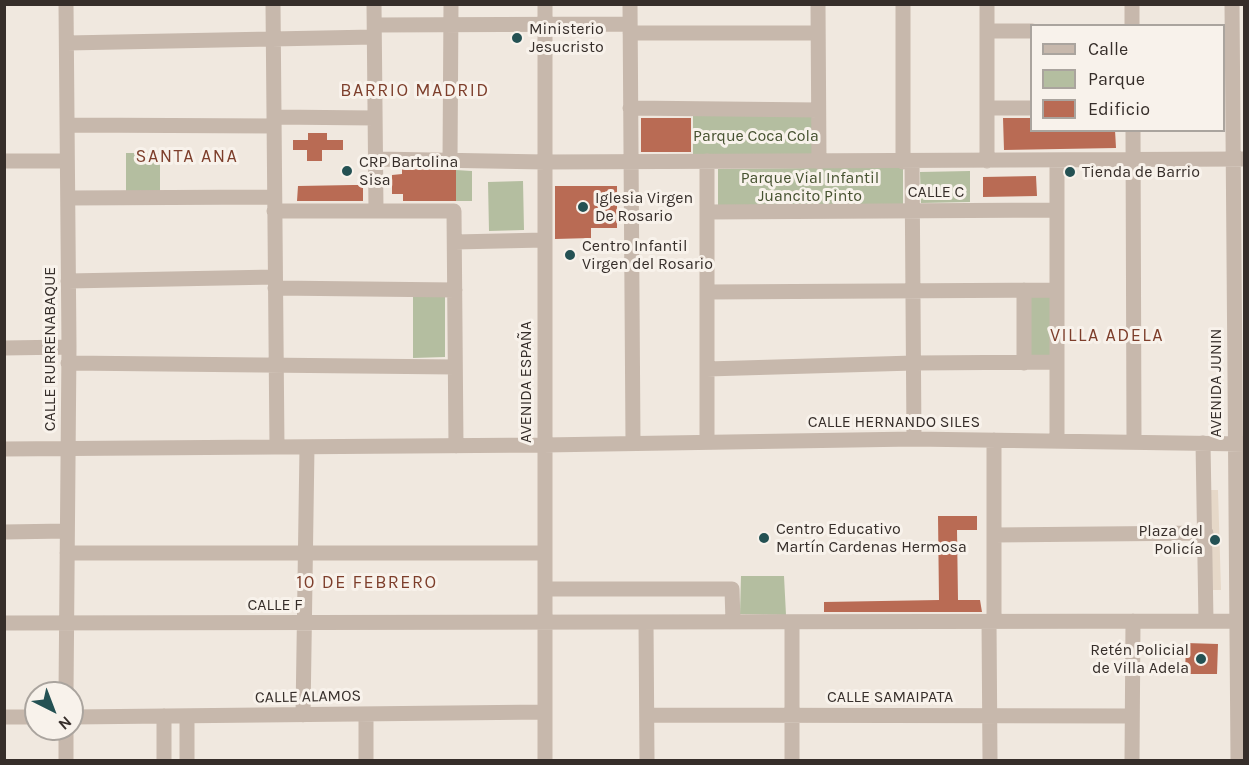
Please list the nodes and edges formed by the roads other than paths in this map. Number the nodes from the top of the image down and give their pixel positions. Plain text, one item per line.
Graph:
1 (66, 4) edge
2 (273, 4) edge
3 (374, 4) edge
4 (451, 4) edge
5 (545, 4) edge
6 (630, 4) edge
7 (818, 4) edge
8 (903, 4) edge
9 (987, 4) edge
10 (1132, 4) edge
11 (1232, 4) edge
12 (545, 24) junction
13 (1132, 24) edge
14 (450, 25) junction
15 (630, 28) junction
16 (374, 31) junction
17 (987, 31) junction
18 (1030, 31) edge
19 (818, 33) junction
20 (273, 38) junction
21 (67, 43) junction
22 (630, 108) junction
23 (987, 108) junction
24 (1030, 108) edge
25 (818, 110) junction
26 (375, 118) junction
27 (274, 122) junction
28 (67, 125) junction
29 (1133, 132) edge
30 (376, 159) junction
31 (1239, 159) edge
32 (450, 160) junction
33 (4, 161) edge
34 (67, 161) junction
35 (707, 161) junction
36 (908, 161) junction
37 (987, 161) junction
38 (1057, 161) junction
39 (1133, 161) junction
40 (545, 162) junction
41 (630, 162) junction
42 (819, 162) junction
43 (68, 198) junction
44 (274, 204) junction
45 (912, 210) junction
46 (1057, 210) junction
47 (376, 211) junction
48 (707, 212) junction
49 (544, 240) junction
50 (455, 242) junction
51 (68, 281) junction
52 (275, 282) junction
53 (455, 290) junction
54 (1024, 290) junction
55 (1057, 290) junction
56 (913, 291) junction
57 (707, 292) junction
58 (4, 348) edge
59 (68, 355) junction
60 (1057, 362) junction
61 (914, 363) junction
62 (1024, 363) junction
63 (276, 364) junction
64 (455, 367) junction
65 (707, 369) junction
66 (914, 439) junction
67 (994, 440) junction
68 (707, 441) junction
69 (1057, 441) junction
70 (633, 442) junction
71 (1134, 442) junction
72 (1203, 444) junction
73 (1239, 444) edge
74 (544, 445) junction
75 (456, 446) junction
76 (276, 447) junction
77 (307, 447) junction
78 (67, 448) junction
79 (4, 449) edge
80 (67, 531) junction
81 (4, 532) edge
82 (1206, 533) junction
83 (994, 535) junction
84 (67, 553) junction
85 (306, 553) junction
86 (544, 553) junction
87 (544, 590) junction
88 (992, 621) junction
89 (1133, 621) junction
90 (1206, 621) junction
91 (1241, 621) edge
92 (545, 622) junction
93 (646, 622) junction
94 (733, 622) junction
95 (792, 622) junction
96 (4, 623) edge
97 (66, 623) junction
98 (305, 623) junction
99 (66, 681) edge
100 (545, 712) junction
101 (366, 714) junction
102 (303, 715) junction
103 (647, 715) junction
104 (792, 715) junction
105 (164, 716) junction
106 (187, 716) junction
107 (990, 716) junction
108 (1132, 716) junction
109 (4, 717) edge
110 (24, 717) edge
111 (84, 717) edge
112 (66, 741) edge
113 (66, 760) edge
114 (164, 760) edge
115 (187, 760) edge
116 (366, 760) edge
117 (545, 760) edge
118 (647, 760) edge
119 (792, 760) edge
120 (990, 760) edge
121 (1132, 760) edge
122 (1238, 760) edge

1 - 21 street, CALLE RURRENABAQUE
2 - 20 street
3 - 16 street
4 - 14 street
5 - 12 street, AVENIDA ESPAÑA
6 - 15 street
7 - 19 street
8 - 36 street
9 - 17 street
10 - 13 street
11 - 31 street, AVENIDA JUNIN
12 - 14 street
12 - 15 street
12 - 40 street, AVENIDA ESPAÑA
14 - 16 street
14 - 32 street
15 - 19 street
15 - 22 street
16 - 20 street
16 - 26 street
17 - 18 street
17 - 23 street
19 - 25 street
20 - 21 street
20 - 27 street
21 - 28 street, CALLE RURRENABAQUE
22 - 25 street
22 - 41 street
23 - 24 street
23 - 37 street
25 - 42 street
26 - 27 street
26 - 30 street
27 - 28 street
27 - 44 street
28 - 34 street, CALLE RURRENABAQUE
29 - 39 street
30 - 32 street
30 - 47 street
31 - 39 street
31 - 73 street, AVENIDA JUNIN
32 - 40 street
33 - 34 street
34 - 43 street, CALLE RURRENABAQUE
35 - 41 street
35 - 42 street
35 - 48 street
36 - 37 street
36 - 42 street
36 - 45 street
37 - 38 street
38 - 39 street
38 - 46 street
39 - 71 street
40 - 41 street
40 - 49 street, AVENIDA ESPAÑA
41 - 70 street
43 - 44 street
43 - 51 street, CALLE RURRENABAQUE
44 - 47 street
44 - 52 street
45 - 46 street, CALLE C
45 - 48 street, CALLE C
45 - 56 street
46 - 55 street
47 - 50 street
48 - 57 street
49 - 50 street
49 - 74 street, AVENIDA ESPAÑA
50 - 53 street
51 - 52 street
51 - 59 street, CALLE RURRENABAQUE
52 - 53 street
52 - 63 street
53 - 64 street
54 - 55 street
54 - 56 street
54 - 62 street
55 - 60 street
56 - 57 street
56 - 61 street
57 - 65 street
58 - 59 street
59 - 63 street
59 - 78 street, CALLE RURRENABAQUE
60 - 62 street
60 - 69 street
61 - 62 street
61 - 65 street
61 - 66 street
63 - 64 street
63 - 76 street
64 - 75 street
65 - 68 street
66 - 67 street, CALLE HERNANDO SILES
66 - 68 street, CALLE HERNANDO SILES
67 - 69 street, CALLE HERNANDO SILES
67 - 83 street
68 - 70 street, CALLE HERNANDO SILES
69 - 71 street, CALLE HERNANDO SILES
70 - 74 street, CALLE HERNANDO SILES
71 - 72 street, CALLE HERNANDO SILES
72 - 73 street, CALLE HERNANDO SILES
72 - 82 street, AVENIDA JUNIN
73 - 91 street, AVENIDA JUNIN
74 - 75 street, CALLE HERNANDO SILES
74 - 86 street, AVENIDA ESPAÑA
75 - 77 street, CALLE HERNANDO SILES
76 - 77 street, CALLE HERNANDO SILES
76 - 78 street, CALLE HERNANDO SILES
77 - 85 street
78 - 79 street, CALLE HERNANDO SILES
78 - 80 street, CALLE RURRENABAQUE
80 - 81 street
80 - 84 street, CALLE RURRENABAQUE
82 - 83 street
82 - 90 street, AVENIDA JUNIN
83 - 88 street
84 - 85 street
84 - 97 street, CALLE RURRENABAQUE
85 - 86 street
85 - 98 street
86 - 87 street, AVENIDA ESPAÑA
87 - 92 street, AVENIDA ESPAÑA
87 - 94 street
88 - 89 street, CALLE F
88 - 95 street, CALLE F
88 - 107 street
89 - 90 street, CALLE F
89 - 108 street
90 - 91 street, CALLE F
91 - 122 street, AVENIDA JUNIN
92 - 93 street, CALLE F
92 - 98 street, CALLE F
92 - 100 street, AVENIDA ESPAÑA
93 - 94 street, CALLE F
93 - 103 street
94 - 95 street, CALLE F
95 - 104 street
96 - 97 street, CALLE F
97 - 98 street, CALLE F
97 - 99 street, CALLE RURRENABAQUE
98 - 102 street
100 - 101 street, CALLE ALAMOS
100 - 117 street, AVENIDA ESPAÑA
101 - 102 street, CALLE ALAMOS
101 - 116 street
102 - 106 street, CALLE ALAMOS
103 - 104 street, CALLE SAMAIPATA
103 - 118 street
104 - 107 street, CALLE SAMAIPATA
104 - 119 street
105 - 106 street, CALLE ALAMOS
105 - 111 street, CALLE ALAMOS
105 - 114 street
106 - 115 street
107 - 108 street, CALLE SAMAIPATA
107 - 120 street
108 - 121 street
109 - 110 street
112 - 113 street

